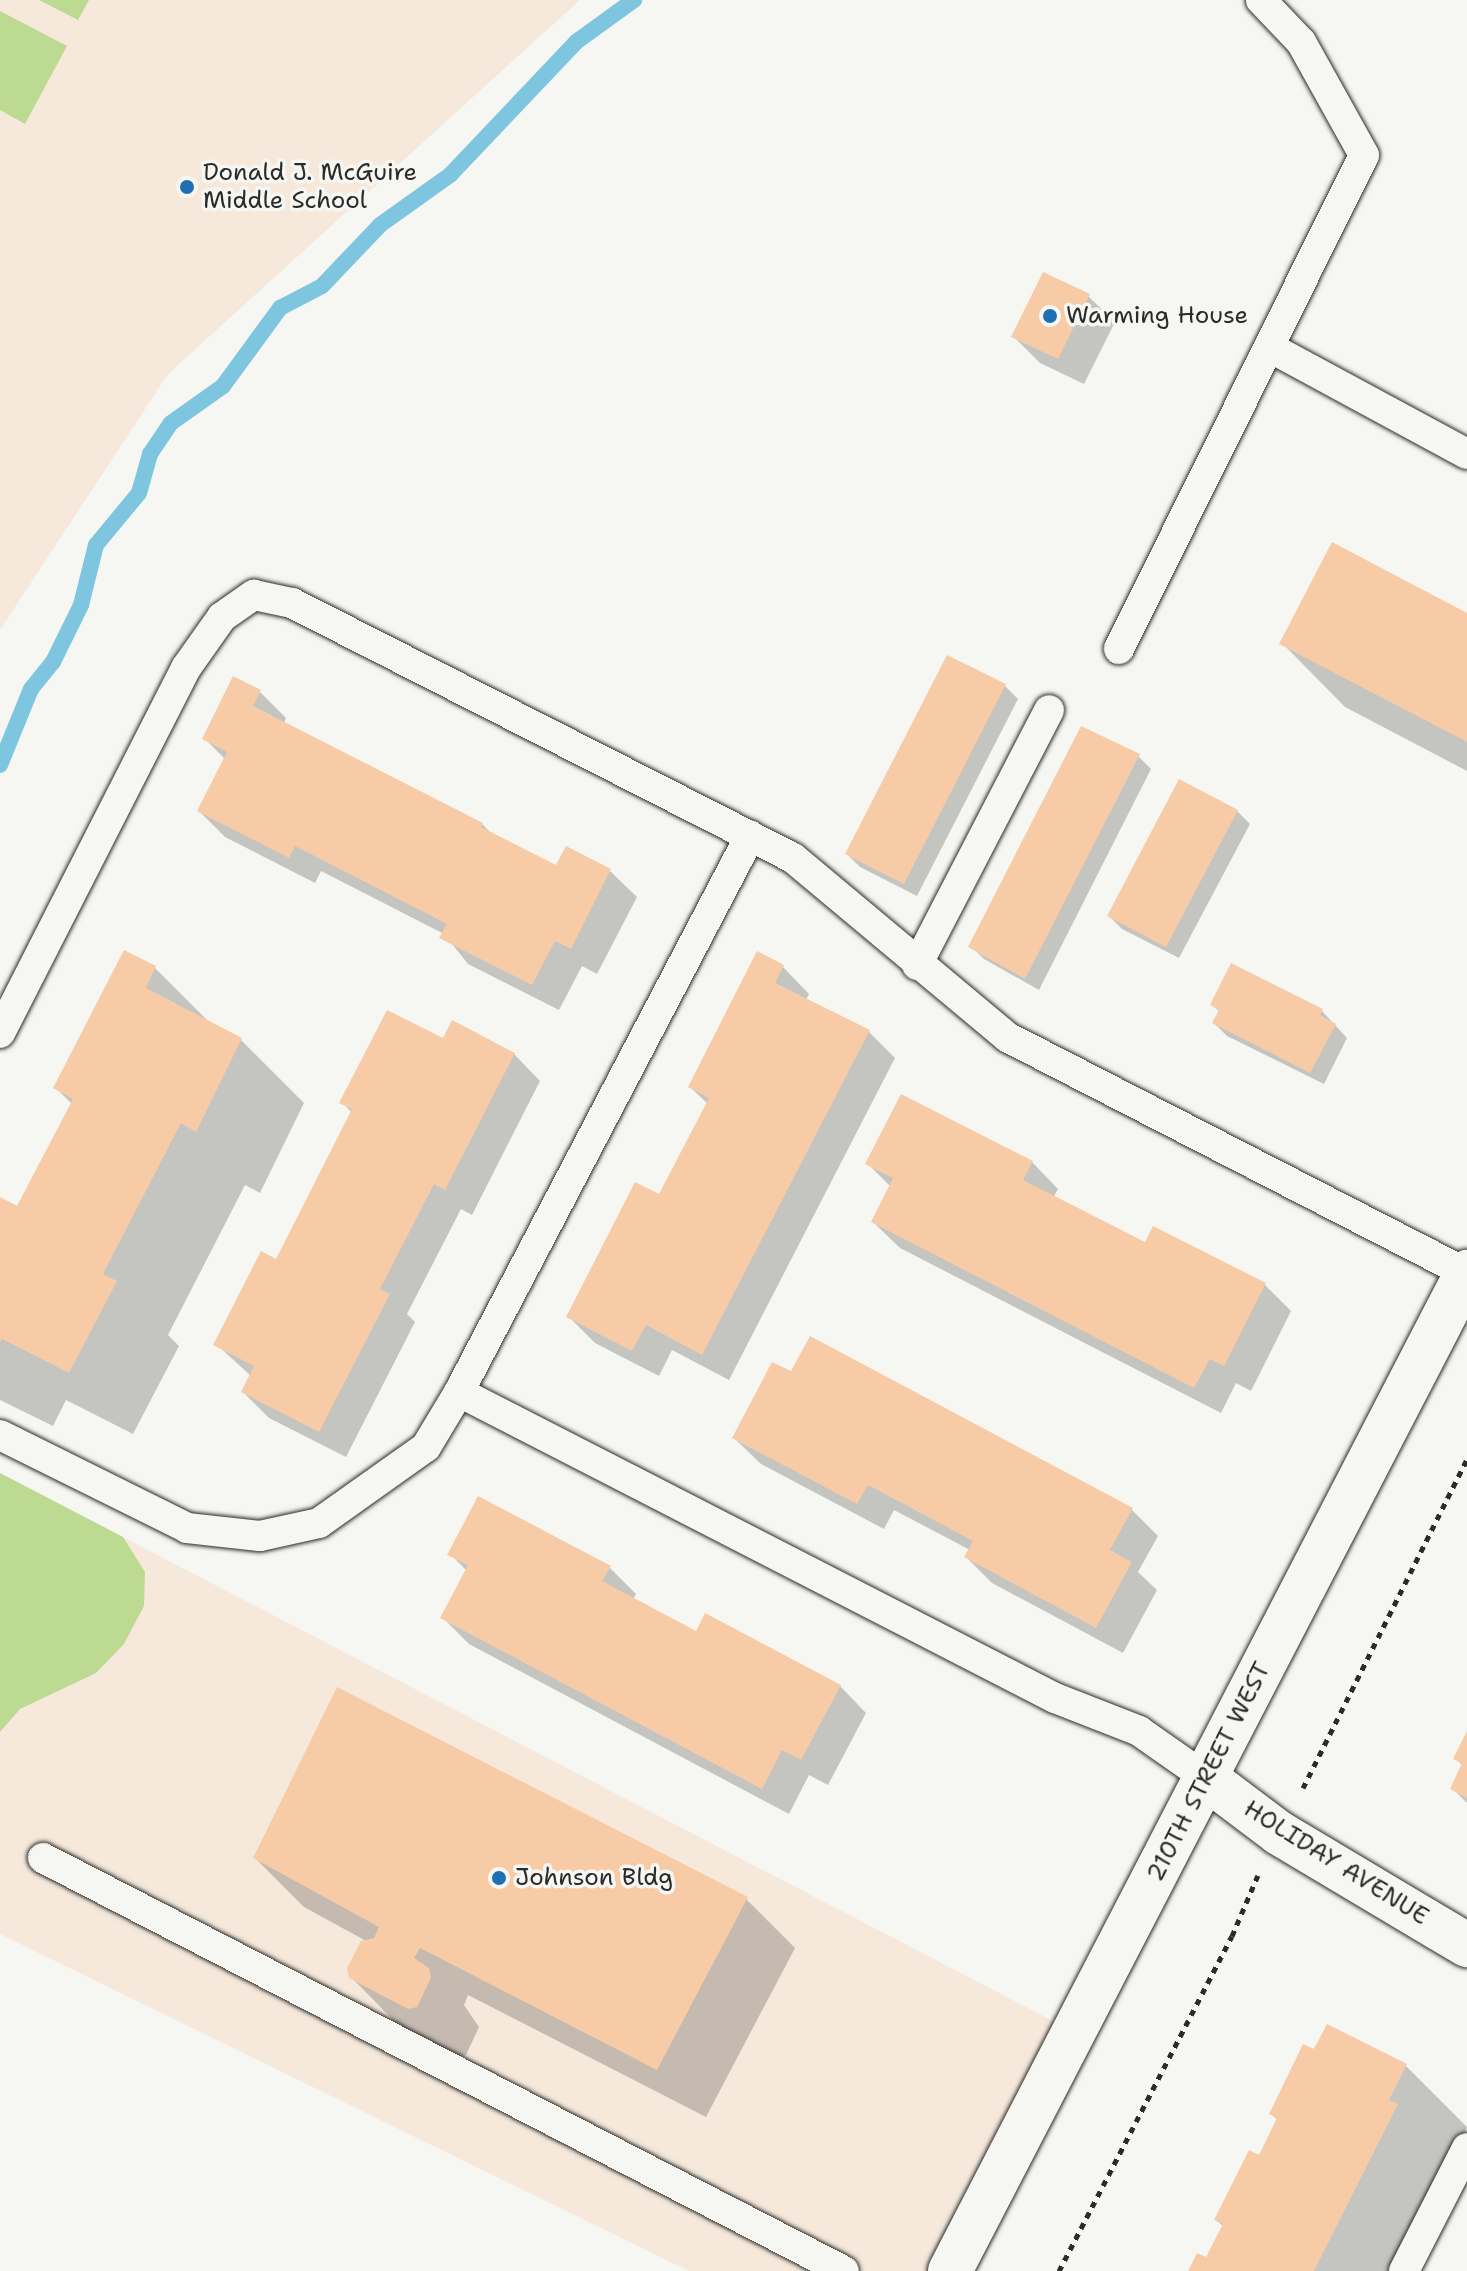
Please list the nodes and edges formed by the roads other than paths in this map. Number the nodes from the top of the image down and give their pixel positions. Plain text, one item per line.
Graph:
1 (1261, 0) edge
2 (1271, 348) junction
3 (1467, 454) edge
4 (1119, 649) dead end
5 (1049, 710) dead end
6 (750, 836) junction
7 (917, 965) junction
8 (0, 1033) edge
9 (1467, 1273) edge
10 (459, 1392) junction
11 (0, 1435) edge
12 (1206, 1778) junction
13 (43, 1858) dead end
14 (1467, 1945) edge
15 (1467, 2148) edge
16 (844, 2271) edge
17 (950, 2271) edge
18 (1404, 2271) edge

1 - 2 lane
2 - 3 lane
2 - 4 lane
5 - 7 lane
6 - 7 lane
6 - 8 lane
6 - 10 lane
7 - 9 lane
9 - 12 street, 210TH STREET WEST
10 - 11 lane
10 - 12 lane
12 - 14 street, HOLIDAY AVENUE
12 - 17 street, 210TH STREET WEST
13 - 16 lane
15 - 18 lane

